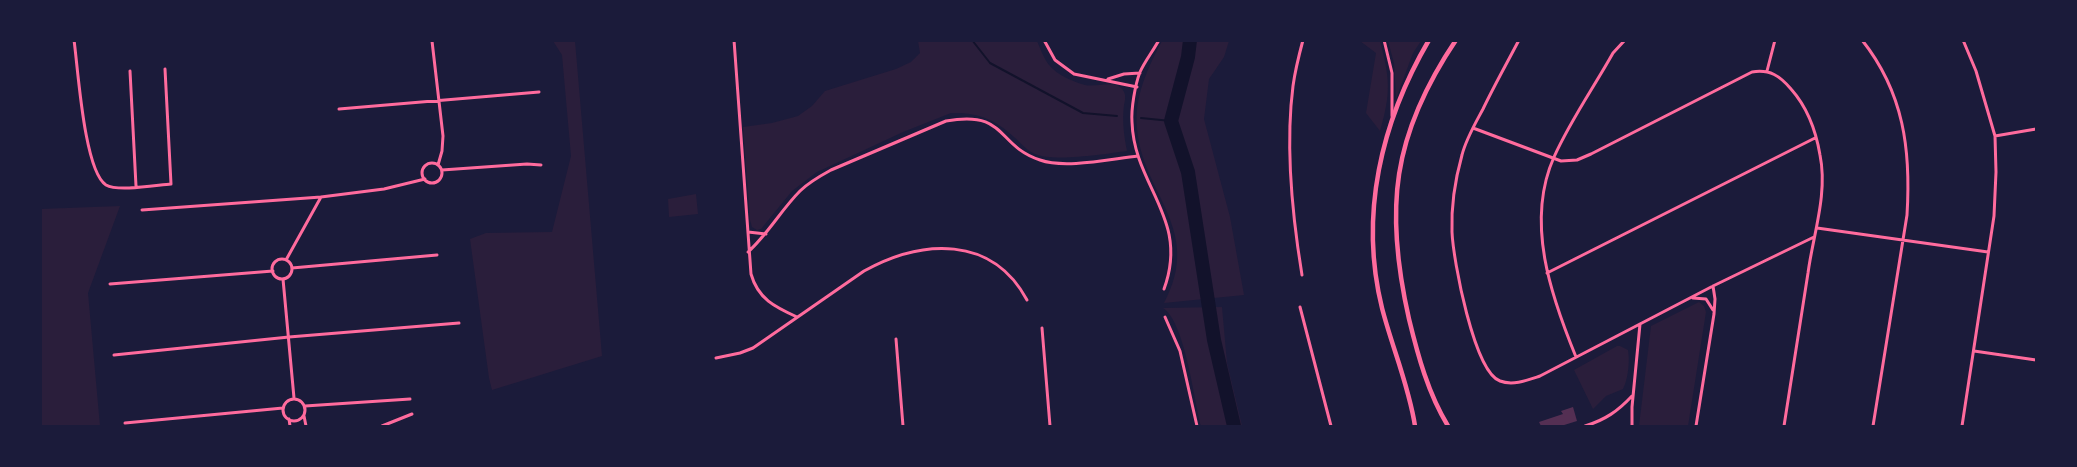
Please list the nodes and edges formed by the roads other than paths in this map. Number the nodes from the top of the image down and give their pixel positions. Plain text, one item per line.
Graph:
1 (74, 40) edge
2 (734, 40) edge
3 (1044, 40) edge
4 (1159, 40) edge
5 (1303, 40) edge
6 (1384, 40) edge
7 (1429, 40) edge
8 (1456, 40) edge
9 (1519, 40) edge
10 (1625, 40) edge
11 (1775, 40) edge
12 (1862, 40) edge
13 (1963, 40) edge
14 (432, 41) edge
15 (165, 69) dead end
16 (130, 71) dead end
17 (1767, 71) junction
18 (1140, 73) junction
19 (1106, 79) junction
20 (1137, 87) junction
21 (539, 92) dead end
22 (439, 100) junction
23 (339, 110) dead end
24 (1392, 116) junction
25 (1473, 128) junction
26 (2037, 129) edge
27 (1995, 136) junction
28 (1815, 138) junction
29 (1138, 156) junction
30 (1554, 158) junction
31 (438, 165) junction
32 (541, 165) dead end
33 (442, 170) junction
34 (425, 179) junction
35 (136, 186) junction
36 (321, 197) junction
37 (142, 210) dead end
38 (1817, 228) junction
39 (748, 232) junction
40 (766, 234) junction
41 (1814, 237) junction
42 (1902, 240) junction
43 (748, 252) junction
44 (1988, 252) junction
45 (437, 255) dead end
46 (286, 260) junction
47 (292, 268) junction
48 (273, 270) junction
49 (1547, 273) junction
50 (1302, 275) dead end
51 (283, 279) junction
52 (110, 284) dead end
53 (1713, 286) junction
54 (1164, 289) dead end
55 (1689, 299) junction
56 (1027, 300) dead end
57 (1300, 307) dead end
58 (1714, 312) junction
59 (797, 317) junction
60 (1166, 317) dead end
61 (459, 323) dead end
62 (1640, 324) junction
63 (1042, 327) dead end
64 (289, 337) junction
65 (896, 339) dead end
66 (1974, 351) junction
67 (114, 355) dead end
68 (1575, 357) junction
69 (716, 358) dead end
70 (2037, 360) edge
71 (1633, 395) junction
72 (294, 398) junction
73 (410, 399) dead end
74 (305, 406) junction
75 (283, 408) junction
76 (412, 414) dead end
77 (304, 415) junction
78 (289, 419) junction
79 (125, 423) dead end
80 (290, 426) edge
81 (306, 426) edge
82 (382, 426) edge
83 (903, 426) edge
84 (1050, 426) edge
85 (1197, 426) edge
86 (1331, 426) edge
87 (1415, 426) edge
88 (1448, 426) edge
89 (1585, 426) edge
90 (1632, 426) edge
91 (1696, 426) edge
92 (1784, 426) edge
93 (1873, 426) edge
94 (1962, 426) edge

1 - 35 street
2 - 39 street
3 - 19 street
4 - 18 street
5 - 50 street
6 - 24 street
7 - 24 main road
8 - 88 main road
9 - 25 street
10 - 30 street
11 - 17 street
12 - 42 street
13 - 27 street
14 - 22 street
15 - 35 street
16 - 35 street
17 - 28 street
17 - 30 street
18 - 19 street
18 - 20 street
19 - 20 street
20 - 29 street
21 - 22 street
22 - 23 street
22 - 31 street
24 - 87 main road
25 - 30 street
25 - 68 street
26 - 27 street
27 - 44 street
28 - 38 street
28 - 49 street
29 - 40 street
29 - 54 street
30 - 49 street
31 - 33 street
31 - 34 street
32 - 33 street
33 - 34 street
34 - 36 street
36 - 37 street
36 - 46 street
38 - 41 street
38 - 42 street
39 - 40 street
39 - 43 street
40 - 43 street
41 - 53 street
41 - 92 street
42 - 44 street
42 - 93 street
43 - 59 street
44 - 66 street
45 - 47 street
46 - 47 street
46 - 48 street
47 - 51 street
48 - 51 street
48 - 52 street
49 - 68 street
51 - 64 street
53 - 55 street
53 - 58 street
55 - 58 street
55 - 62 street
56 - 59 street
57 - 86 street
58 - 91 street
59 - 69 street
60 - 85 street
61 - 64 street
62 - 68 street
62 - 71 street
63 - 84 street
64 - 67 street
64 - 72 street
65 - 83 street
66 - 70 street
66 - 94 street
71 - 89 street
71 - 90 street
72 - 74 street
72 - 75 street
73 - 74 street
74 - 77 street
75 - 78 street
75 - 79 street
76 - 82 street
77 - 78 street
77 - 81 street
78 - 80 street

